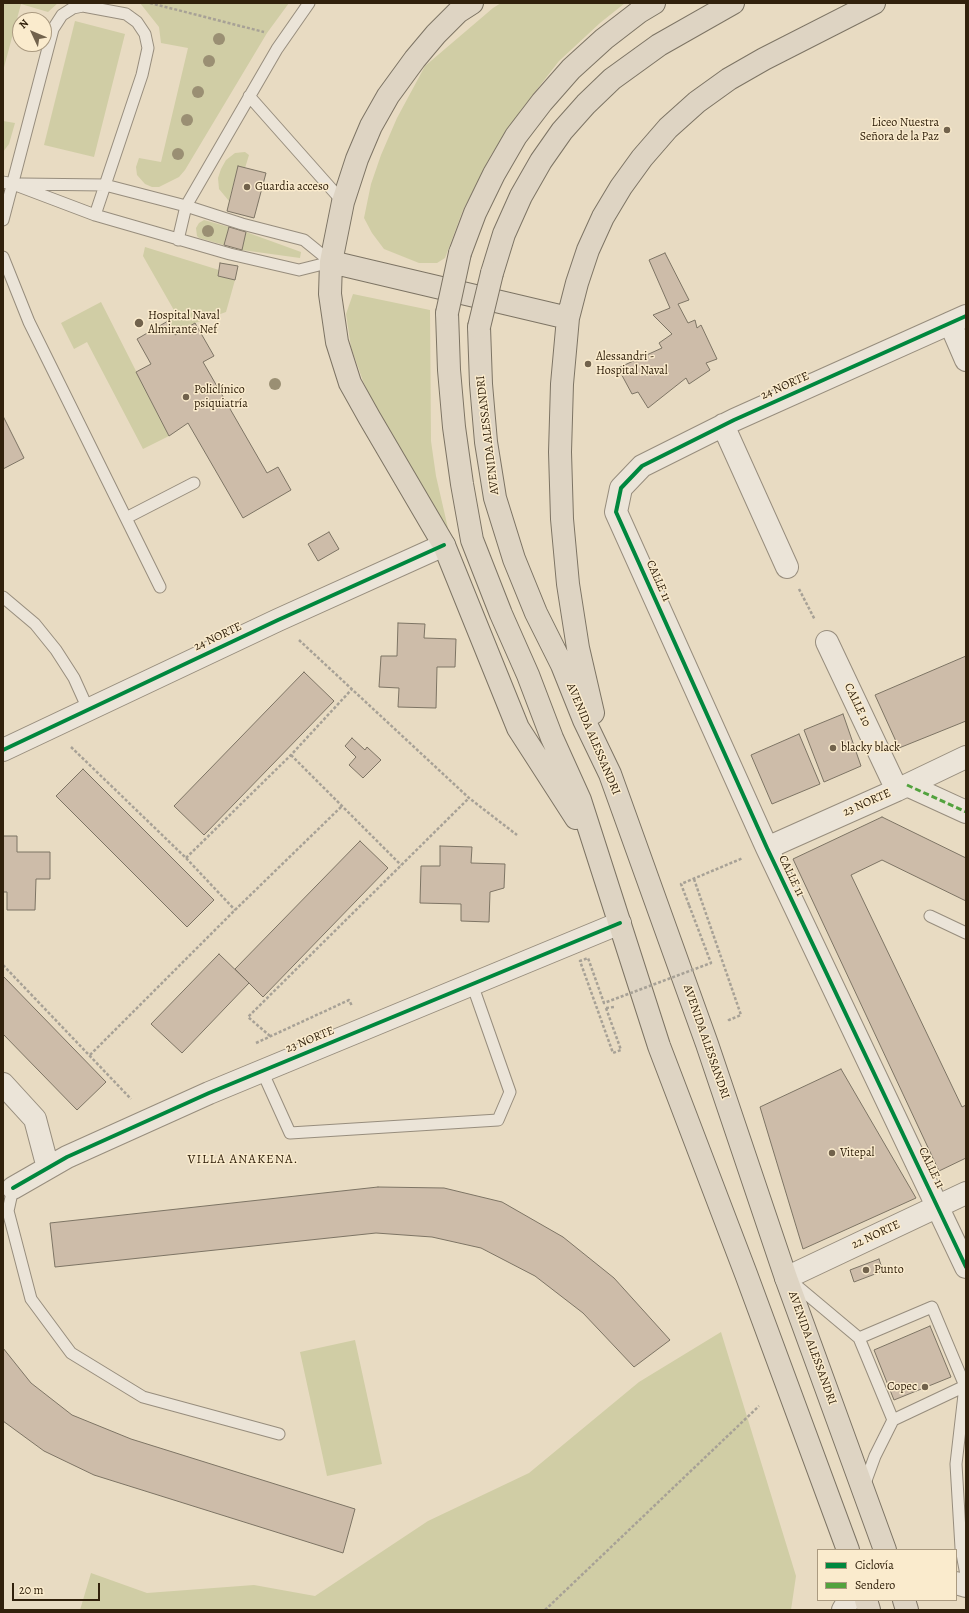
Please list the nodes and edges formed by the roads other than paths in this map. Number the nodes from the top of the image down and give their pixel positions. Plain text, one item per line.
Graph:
1 (309, 3) edge
2 (472, 3) edge
3 (654, 3) edge
4 (733, 3) edge
5 (874, 3) edge
6 (249, 96) junction
7 (8, 183) edge
8 (105, 184) junction
9 (343, 202) junction
10 (186, 206) junction
11 (95, 215) junction
12 (3, 220) edge
13 (178, 240) junction
14 (3, 257) edge
15 (331, 262) junction
16 (568, 318) junction
17 (958, 320) edge
18 (966, 360) edge
19 (723, 425) junction
20 (194, 483) dead end
21 (621, 488) joint
22 (126, 518) junction
23 (444, 545) junction
24 (787, 567) road end
25 (160, 586) dead end
26 (3, 597) edge
27 (827, 642) road end
28 (88, 709) junction
29 (3, 750) edge
30 (966, 757) edge
31 (610, 774) junction
32 (902, 787) junction
33 (966, 812) edge
34 (595, 848) junction
35 (766, 848) junction
36 (930, 916) dead end
37 (620, 923) junction
38 (966, 933) edge
39 (472, 984) junction
40 (262, 1071) junction
41 (3, 1084) edge
42 (48, 1168) junction
43 (13, 1188) joint
44 (966, 1194) edge
45 (938, 1207) junction
46 (966, 1267) edge
47 (786, 1278) junction
48 (859, 1338) junction
49 (965, 1386) junction
50 (893, 1420) junction
51 (279, 1434) dead end
52 (863, 1489) junction
53 (848, 1549) edge
54 (885, 1549) edge
55 (966, 1575) edge
56 (848, 1601) edge
57 (843, 1610) edge

1 - 6 lane
2 - 9 main road
3 - 34 main road, bridge
4 - 31 main road, AVENIDA ALESSANDRI, bridge
5 - 16 main road
6 - 9 lane
6 - 10 lane
7 - 8 lane
7 - 8 lane
7 - 11 lane
7 - 12 lane
8 - 10 lane
8 - 11 lane
9 - 15 main road
10 - 13 lane
10 - 15 lane
11 - 13 lane
13 - 15 lane
14 - 22 lane
15 - 16 main road
15 - 23 main road
16 - 31 main road
17 - 18 street
17 - 19 street, 24 NORTE
19 - 21 street, 24 NORTE
19 - 24 street
20 - 22 lane
21 - 35 street, CALLE 11
22 - 25 lane
23 - 28 street, 24 NORTE
23 - 34 main road
26 - 28 lane
27 - 32 street, CALLE 10
28 - 29 street, 24 NORTE
30 - 32 street, 23 NORTE
31 - 47 main road, AVENIDA ALESSANDRI
32 - 33 street
32 - 35 street, 23 NORTE
34 - 37 main road
35 - 45 street, CALLE 11
36 - 38 lane
37 - 39 street, 23 NORTE
37 - 53 main road
39 - 40 street, 23 NORTE
39 - 40 lane
40 - 42 street, 23 NORTE
41 - 42 street
42 - 43 street, 23 NORTE
43 - 51 lane
44 - 45 street, 22 NORTE
45 - 46 street, CALLE 11
45 - 47 street, 22 NORTE
47 - 48 lane
47 - 52 main road, AVENIDA ALESSANDRI
48 - 49 lane
48 - 50 lane
49 - 50 lane
49 - 55 lane
50 - 52 lane
52 - 54 main road, AVENIDA ALESSANDRI
56 - 57 street

